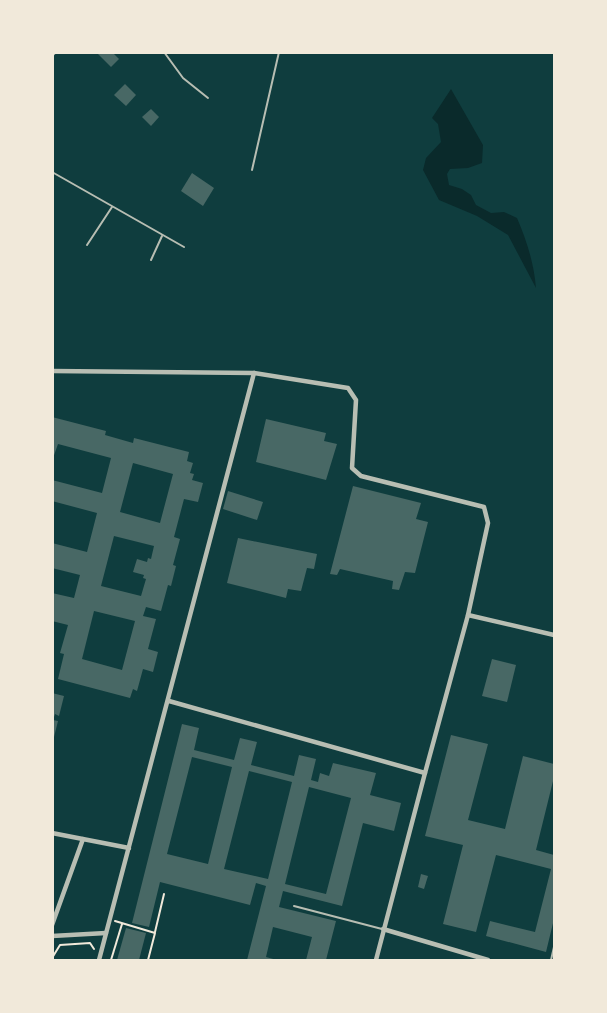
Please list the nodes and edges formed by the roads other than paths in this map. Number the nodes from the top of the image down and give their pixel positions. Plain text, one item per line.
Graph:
1 (56, 52) edge
2 (163, 52) edge
3 (279, 52) edge
4 (52, 56) edge
5 (208, 98) dead end
6 (252, 170) dead end
7 (52, 172) edge
8 (113, 206) junction
9 (163, 235) junction
10 (87, 245) dead end
11 (184, 247) dead end
12 (151, 260) dead end
13 (52, 371) edge
14 (254, 373) junction
15 (468, 615) junction
16 (555, 635) edge
17 (169, 701) junction
18 (425, 773) junction
19 (52, 833) edge
20 (83, 839) junction
21 (129, 848) junction
22 (295, 906) dead end
23 (52, 925) edge
24 (383, 929) junction
25 (106, 933) junction
26 (52, 936) edge
27 (555, 947) edge
28 (99, 961) edge
29 (376, 961) edge
30 (488, 961) edge
31 (551, 961) edge

1 - 4 lane
2 - 5 lane
3 - 6 lane
7 - 8 lane
8 - 9 lane
8 - 10 lane
9 - 11 lane
9 - 12 lane
13 - 14 street
14 - 15 street
14 - 17 street
15 - 16 street
15 - 18 street
17 - 18 street
17 - 21 street
18 - 24 street
19 - 20 street
20 - 21 street
20 - 23 street
21 - 25 street
22 - 24 lane
24 - 29 street
24 - 30 street
25 - 26 street
25 - 28 street
27 - 31 lane

